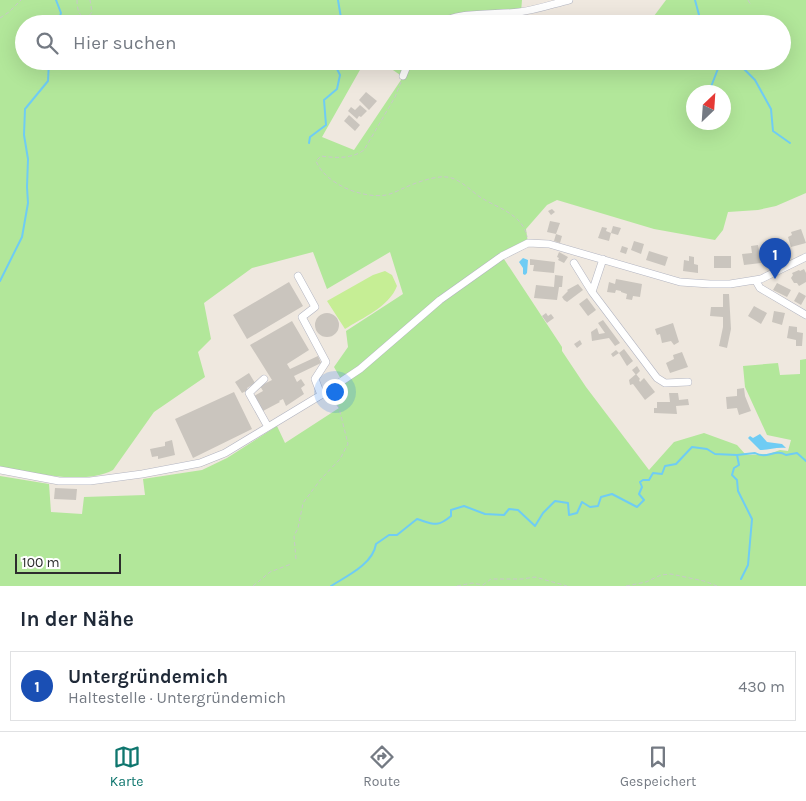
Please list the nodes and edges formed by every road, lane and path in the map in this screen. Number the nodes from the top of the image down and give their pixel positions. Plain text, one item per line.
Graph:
1 (21, 0) edge
2 (77, 0) edge
3 (90, 0) edge
4 (569, 0) edge
5 (748, 0) edge
6 (751, 5) dead end
7 (81, 15) edge
8 (89, 15) edge
9 (480, 15) edge
10 (0, 18) edge
11 (405, 70) edge
12 (403, 76) joint
13 (528, 243) junction
14 (806, 257) edge
15 (603, 259) junction
16 (574, 263) dead end
17 (298, 276) dead end
18 (756, 280) junction
19 (592, 292) junction
20 (806, 315) edge
21 (264, 379) dead end
22 (688, 382) dead end
23 (324, 393) junction
24 (268, 427) junction
25 (0, 470) edge
26 (296, 560) dead end
27 (291, 564) dead end
28 (253, 586) edge
29 (457, 586) edge
30 (567, 586) edge
31 (626, 586) edge
32 (717, 586) edge

1 - 10 path
2 - 7 path
3 - 8 path
4 - 9 street
5 - 6 path
11 - 12 street
12 - 13 path
13 - 15 street
13 - 23 street
14 - 18 street
15 - 18 street
15 - 19 street
16 - 19 street
17 - 23 street
18 - 20 street
19 - 22 street
21 - 24 street
23 - 24 street
23 - 26 path
24 - 25 street
27 - 28 path
29 - 30 path
31 - 32 path

